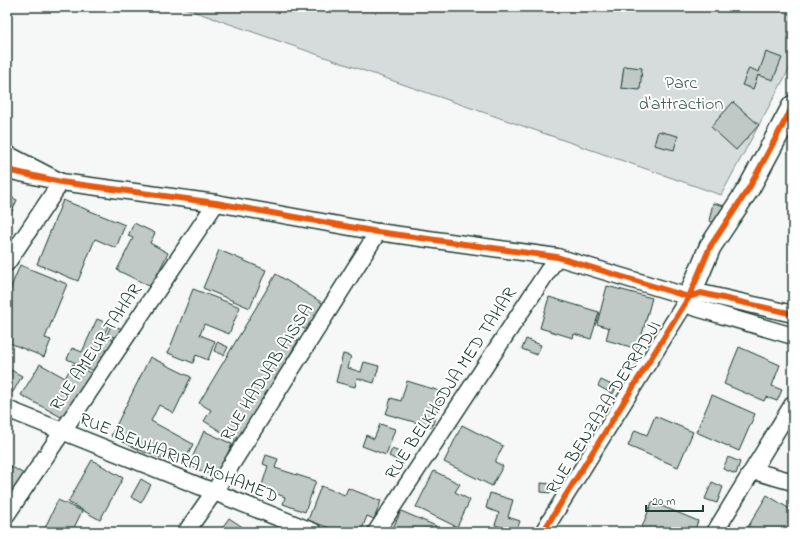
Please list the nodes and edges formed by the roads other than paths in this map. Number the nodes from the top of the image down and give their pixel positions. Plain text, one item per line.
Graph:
1 (793, 106) edge
2 (7, 154) edge
3 (7, 170) edge
4 (61, 182) junction
5 (216, 203) junction
6 (378, 232) junction
7 (557, 257) junction
8 (7, 263) edge
9 (689, 297) junction
10 (793, 314) edge
11 (793, 336) edge
12 (793, 404) edge
13 (7, 409) edge
14 (62, 432) junction
15 (754, 471) junction
16 (793, 482) edge
17 (214, 492) junction
18 (7, 514) edge
19 (186, 532) edge
20 (314, 532) edge
21 (376, 532) edge
22 (543, 532) edge
23 (715, 532) edge

1 - 9 street
2 - 4 street
3 - 4 street
4 - 5 street
4 - 8 street
5 - 6 street
5 - 14 street, RUE AMEUR TAHAR
6 - 7 street
6 - 17 street, RUE HADJAB AISSA
7 - 9 street
7 - 21 street, RUE BELKHODJA MED TAHAR
9 - 10 street
9 - 11 street
9 - 22 street, RUE BENZAZA DERRADJI
12 - 15 street
13 - 14 street, RUE BENHARIRA MOHAMED
14 - 17 street, RUE BENHARIRA MOHAMED
14 - 18 street, RUE AMEUR TAHAR
15 - 16 street
15 - 23 street
17 - 19 street, RUE HADJAB AISSA
17 - 20 street, RUE BENHARIRA MOHAMED

